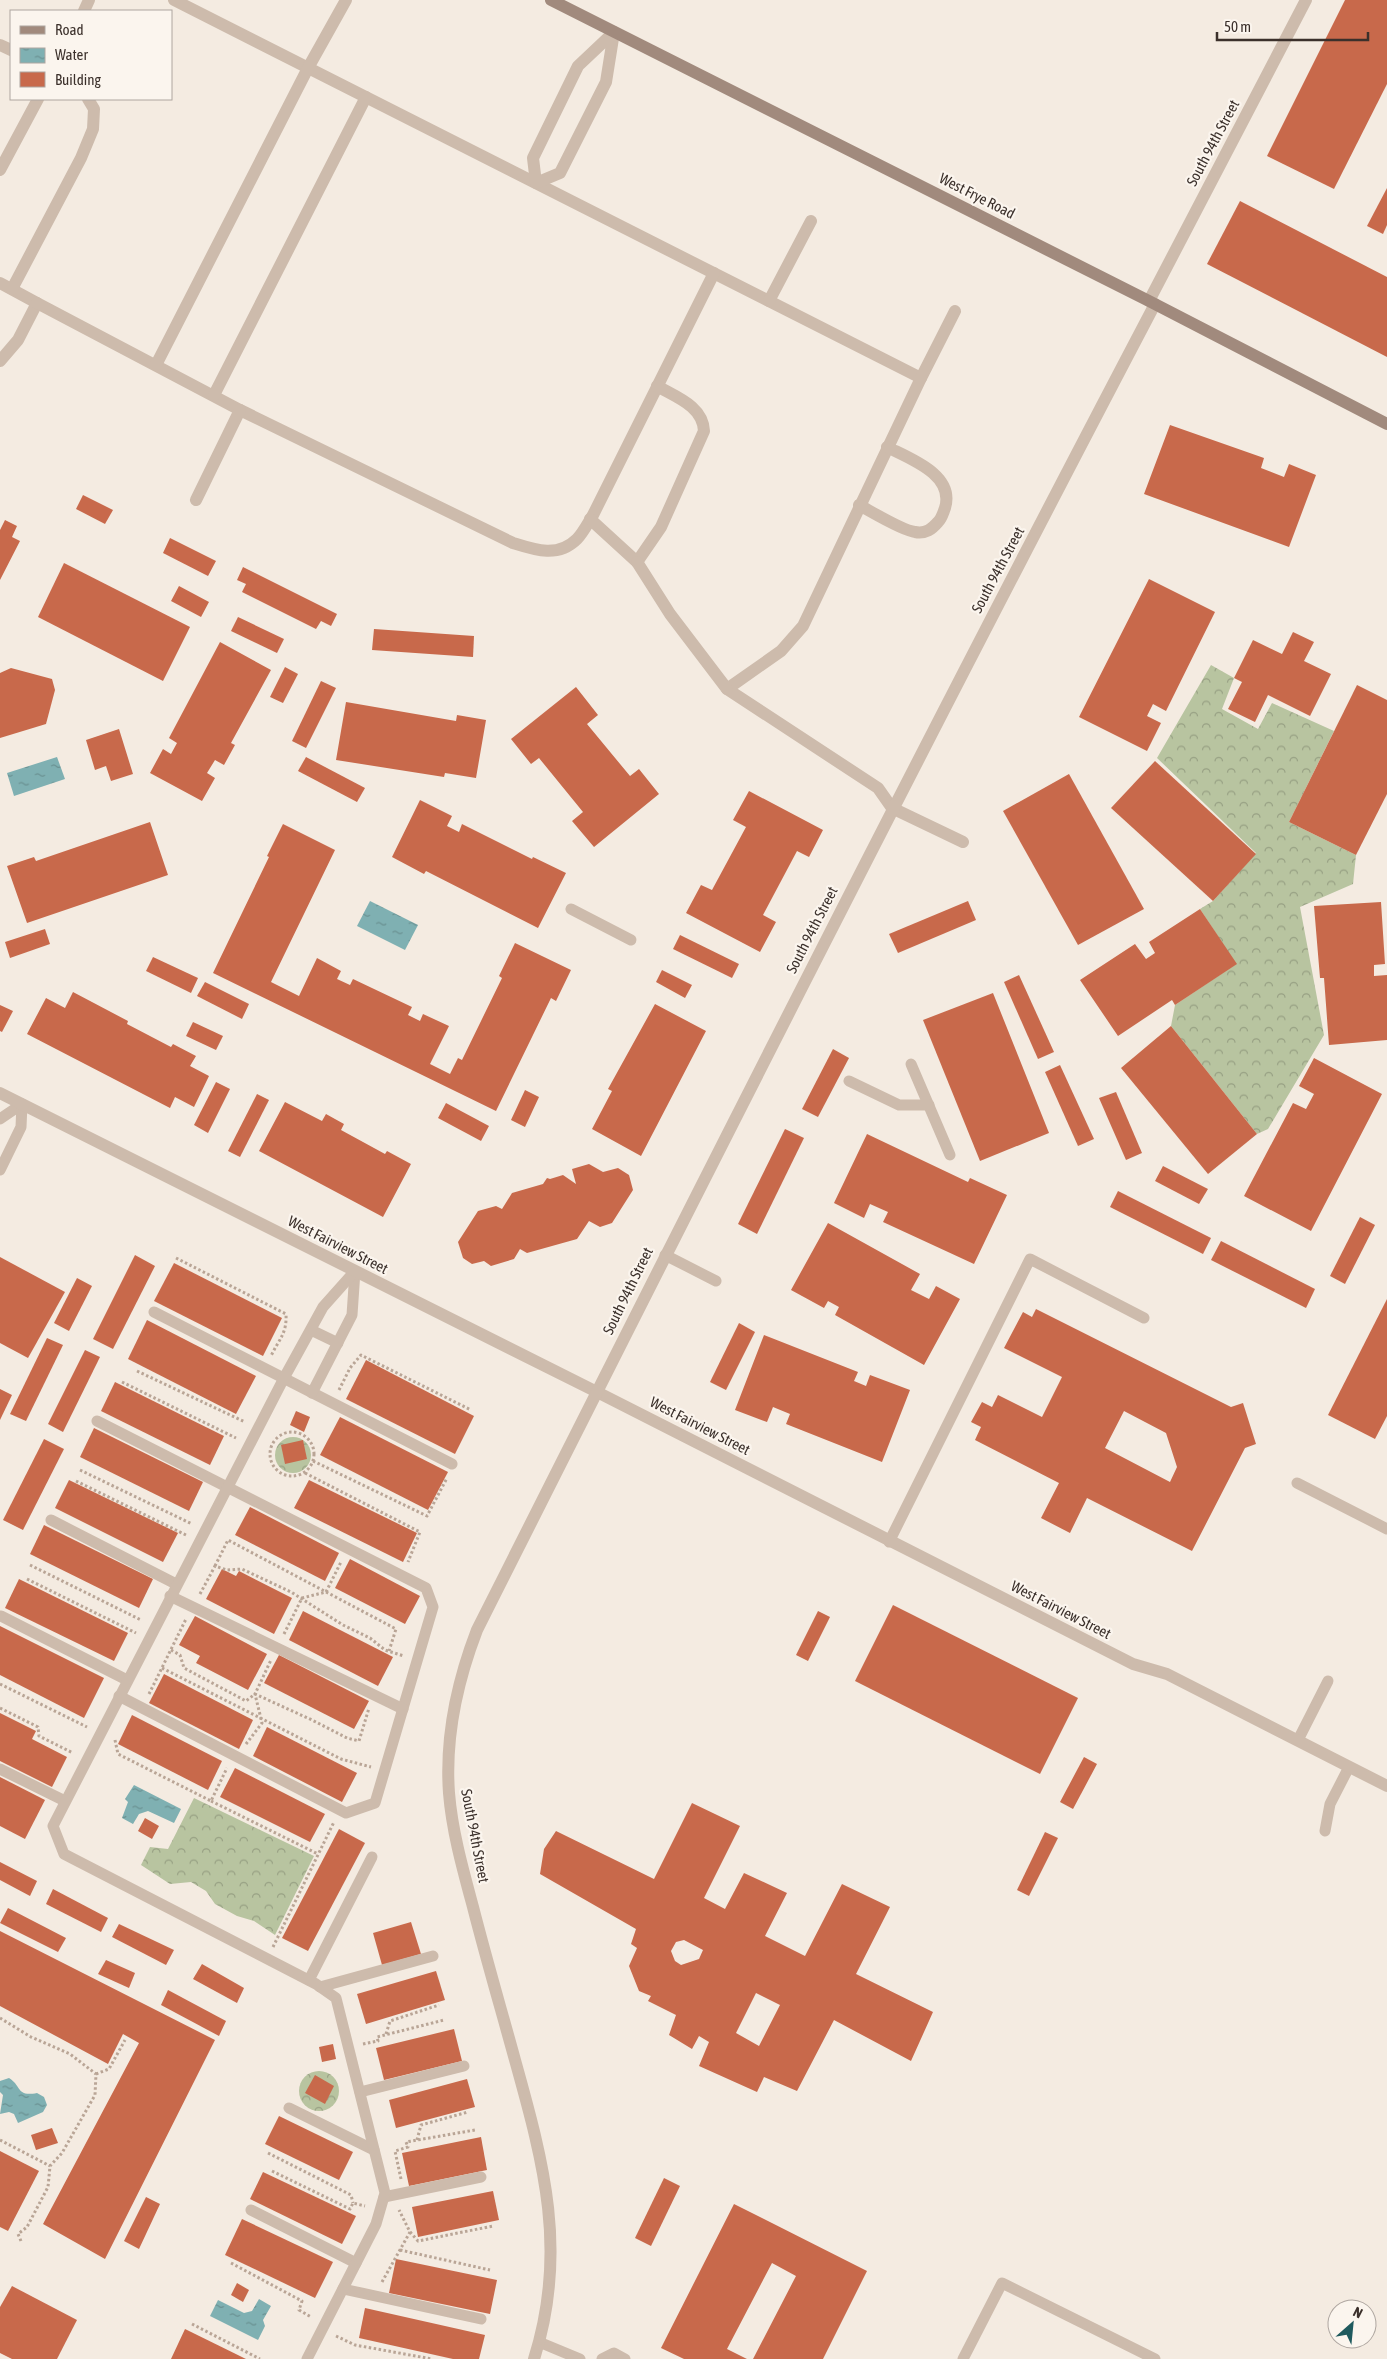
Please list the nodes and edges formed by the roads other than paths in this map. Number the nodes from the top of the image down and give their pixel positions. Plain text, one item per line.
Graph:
1 (174, 0) edge
2 (346, 0) edge
3 (551, 0) edge
4 (1306, 0) edge
5 (614, 32) junction
6 (308, 68) junction
7 (366, 97) junction
8 (37, 100) edge
9 (89, 100) edge
10 (0, 170) edge
11 (536, 183) junction
12 (811, 221) dead end
13 (714, 273) junction
14 (0, 283) edge
15 (12, 290) junction
16 (770, 301) junction
17 (37, 303) junction
18 (1152, 303) junction
19 (955, 312) dead end
20 (0, 361) edge
21 (156, 365) junction
22 (921, 378) junction
23 (658, 386) junction
24 (214, 395) junction
25 (240, 410) junction
26 (1387, 424) edge
27 (887, 447) junction
28 (196, 500) dead end
29 (859, 505) junction
30 (590, 519) junction
31 (637, 562) junction
32 (727, 689) junction
33 (892, 808) junction
34 (963, 842) dead end
35 (571, 909) dead end
36 (631, 940) dead end
37 (911, 1064) dead end
38 (849, 1081) dead end
39 (0, 1093) edge
40 (22, 1104) junction
41 (929, 1105) junction
42 (0, 1119) edge
43 (950, 1155) dead end
44 (0, 1170) edge
45 (665, 1255) junction
46 (355, 1271) junction
47 (716, 1281) dead end
48 (154, 1312) dead end
49 (1144, 1318) dead end
50 (311, 1330) junction
51 (338, 1343) junction
52 (284, 1378) junction
53 (597, 1392) junction
54 (312, 1393) junction
55 (97, 1421) dead end
56 (452, 1464) road end
57 (1297, 1483) dead end
58 (226, 1486) junction
59 (51, 1520) dead end
60 (1387, 1530) edge
61 (889, 1542) junction
62 (176, 1584) junction
63 (170, 1596) junction
64 (2, 1616) dead end
65 (1328, 1681) dead end
66 (126, 1683) junction
67 (119, 1696) junction
68 (403, 1709) junction
69 (1298, 1740) junction
70 (1350, 1767) junction
71 (0, 1769) edge
72 (1387, 1786) edge
73 (65, 1801) junction
74 (1325, 1831) dead end
75 (372, 1856) dead end
76 (433, 1956) dead end
77 (309, 1980) junction
78 (320, 1987) junction
79 (464, 2066) dead end
80 (360, 2092) junction
81 (289, 2108) dead end
82 (374, 2150) junction
83 (481, 2177) dead end
84 (384, 2197) junction
85 (250, 2210) dead end
86 (356, 2263) junction
87 (343, 2289) junction
88 (481, 2319) dead end
89 (539, 2342) junction
90 (307, 2359) edge
91 (534, 2359) edge
92 (580, 2359) edge
93 (602, 2359) edge
94 (625, 2359) edge
95 (963, 2359) edge
96 (1155, 2359) edge

1 - 6 street
2 - 6 street
3 - 5 street, West Frye Road
4 - 18 street, South 94th Street
5 - 11 street
5 - 11 street
5 - 18 street, West Frye Road
6 - 7 street
6 - 21 street
7 - 11 street
7 - 24 street
8 - 10 street
9 - 15 street
11 - 13 street
12 - 16 street
13 - 16 street
13 - 23 street
14 - 15 street
15 - 17 street
16 - 22 street
17 - 20 street
17 - 21 street
18 - 26 street, West Frye Road
18 - 33 street, South 94th Street
19 - 22 street
21 - 24 street
22 - 27 street
23 - 30 street
23 - 31 street
24 - 25 street
25 - 28 street
25 - 30 street
27 - 29 street
27 - 29 street
29 - 32 street
30 - 31 street
31 - 32 street
32 - 33 street
33 - 34 street
33 - 45 street, South 94th Street
35 - 36 lane
37 - 41 lane
38 - 41 lane
39 - 40 street, West Fairview Street
40 - 42 lane
40 - 44 lane
40 - 46 street, West Fairview Street
41 - 43 lane
45 - 47 lane
45 - 53 street, South 94th Street
46 - 50 lane
46 - 51 lane
46 - 53 street, West Fairview Street
48 - 52 lane
49 - 61 lane
50 - 51 lane
50 - 52 lane
51 - 54 lane
52 - 54 lane
52 - 58 lane
53 - 61 street, West Fairview Street
53 - 89 street, South 94th Street
54 - 56 lane
55 - 58 lane
57 - 60 lane
58 - 62 lane
58 - 68 lane
59 - 62 lane
61 - 69 street, West Fairview Street
62 - 63 lane
63 - 66 lane
63 - 68 lane
64 - 66 lane
65 - 69 lane
66 - 67 lane
67 - 68 lane
67 - 73 lane
69 - 70 street, West Fairview Street
70 - 72 street, West Fairview Street
70 - 74 lane
71 - 73 lane
73 - 77 lane
75 - 77 lane
76 - 78 lane
77 - 78 lane
78 - 80 lane
79 - 80 lane
80 - 82 lane
81 - 82 lane
82 - 84 lane
83 - 84 lane
84 - 86 lane
85 - 86 lane
86 - 87 lane
87 - 88 lane
87 - 90 lane
89 - 91 street, South 94th Street
89 - 92 lane
93 - 94 lane
95 - 96 lane

